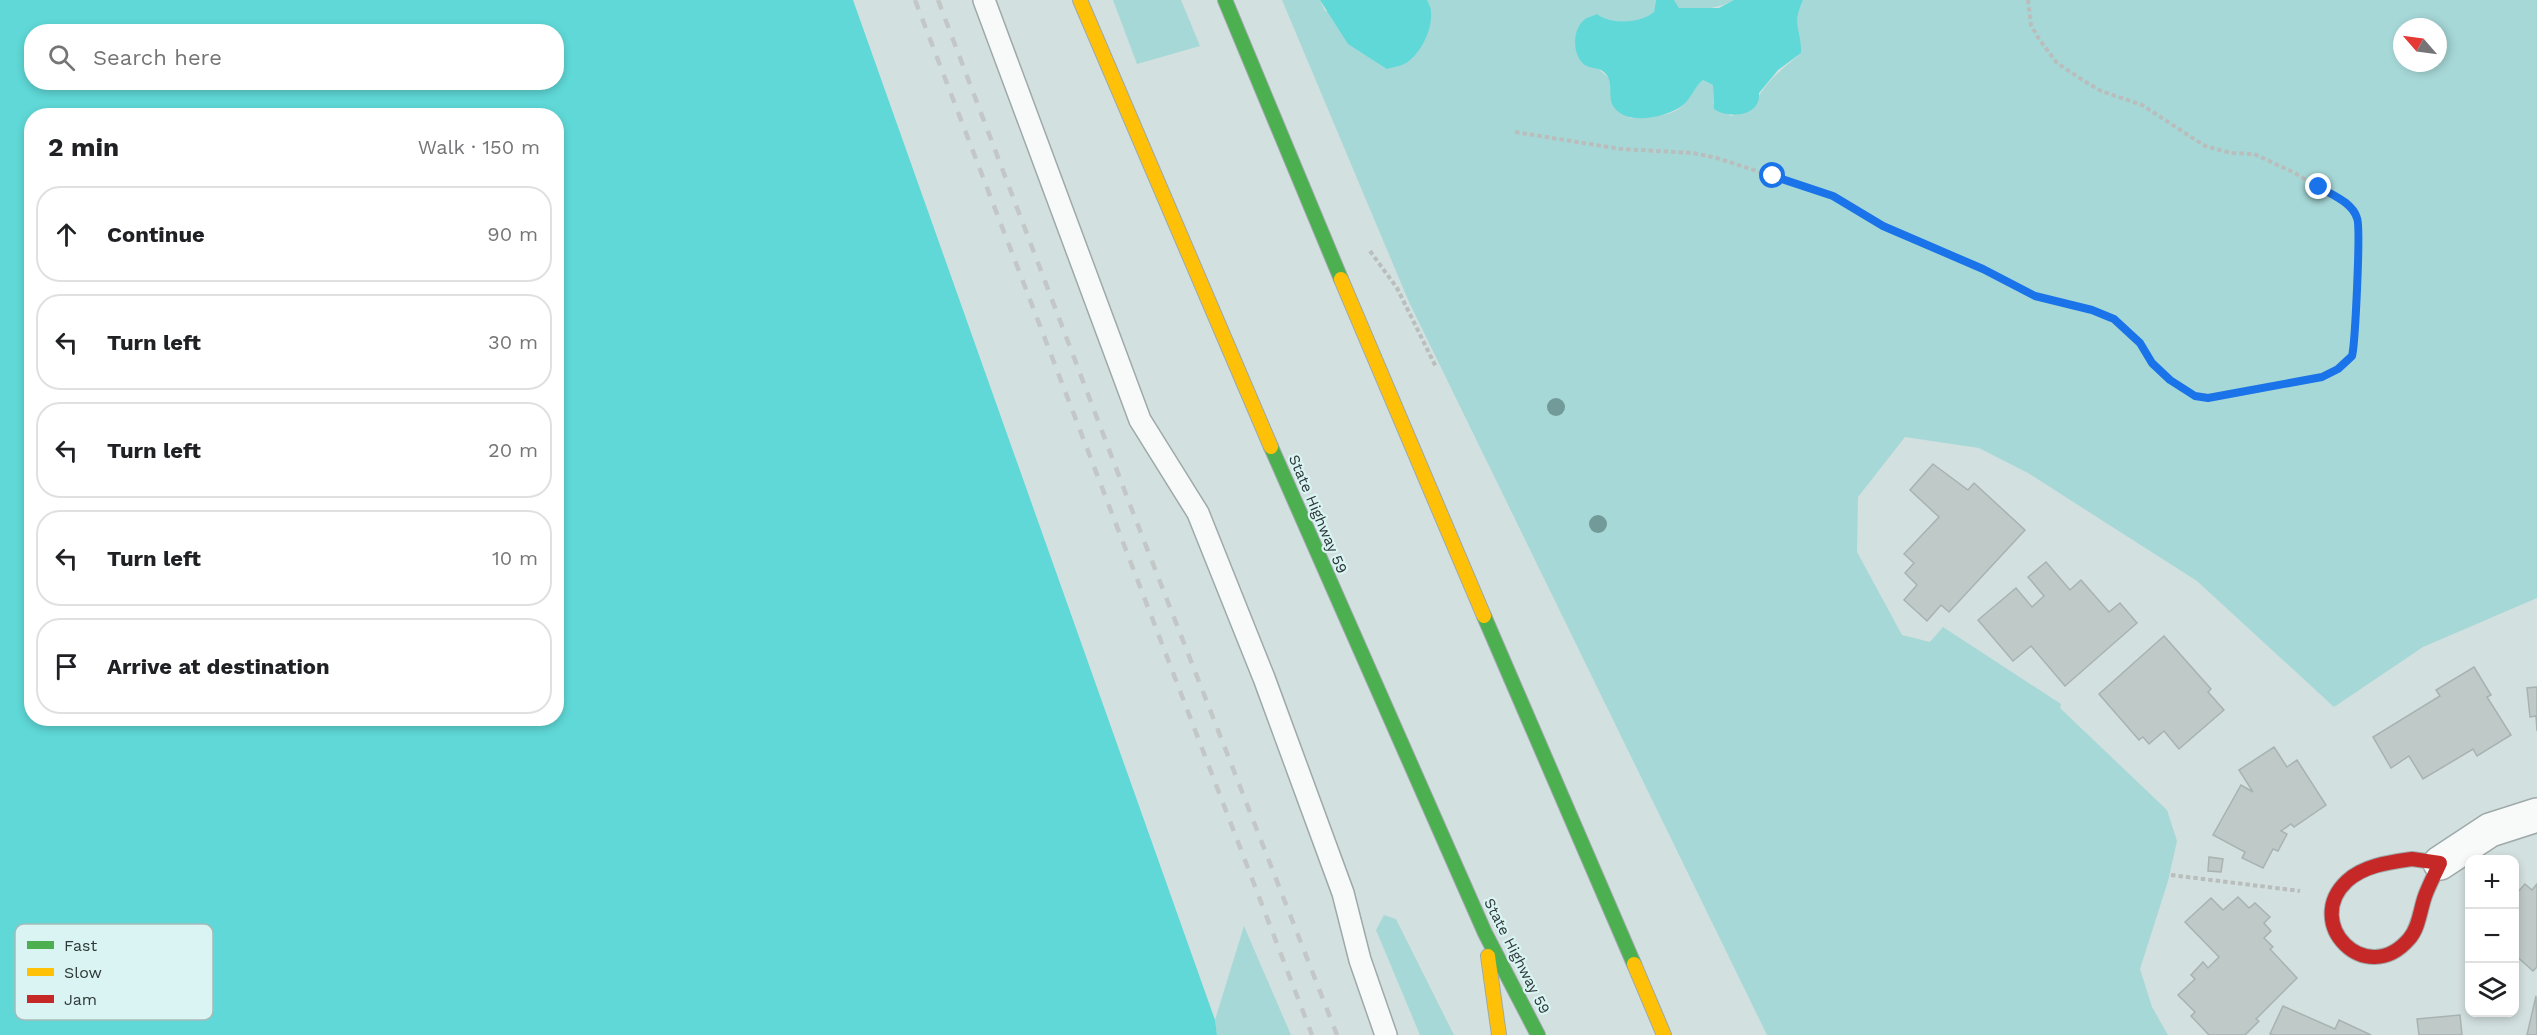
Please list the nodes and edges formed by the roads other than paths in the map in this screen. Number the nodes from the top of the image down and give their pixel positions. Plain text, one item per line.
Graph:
1 (984, 0) edge
2 (1080, 0) edge
3 (1225, 0) edge
4 (2537, 815) edge
5 (2440, 863) junction
6 (1485, 933) junction
7 (1386, 1035) edge
8 (1499, 1035) edge
9 (1539, 1035) edge
10 (1664, 1035) edge

1 - 7 lane
2 - 6 main road, State Highway 59
3 - 10 main road
4 - 5 street
5 - 5 main road
6 - 8 main road
6 - 9 main road, State Highway 59

